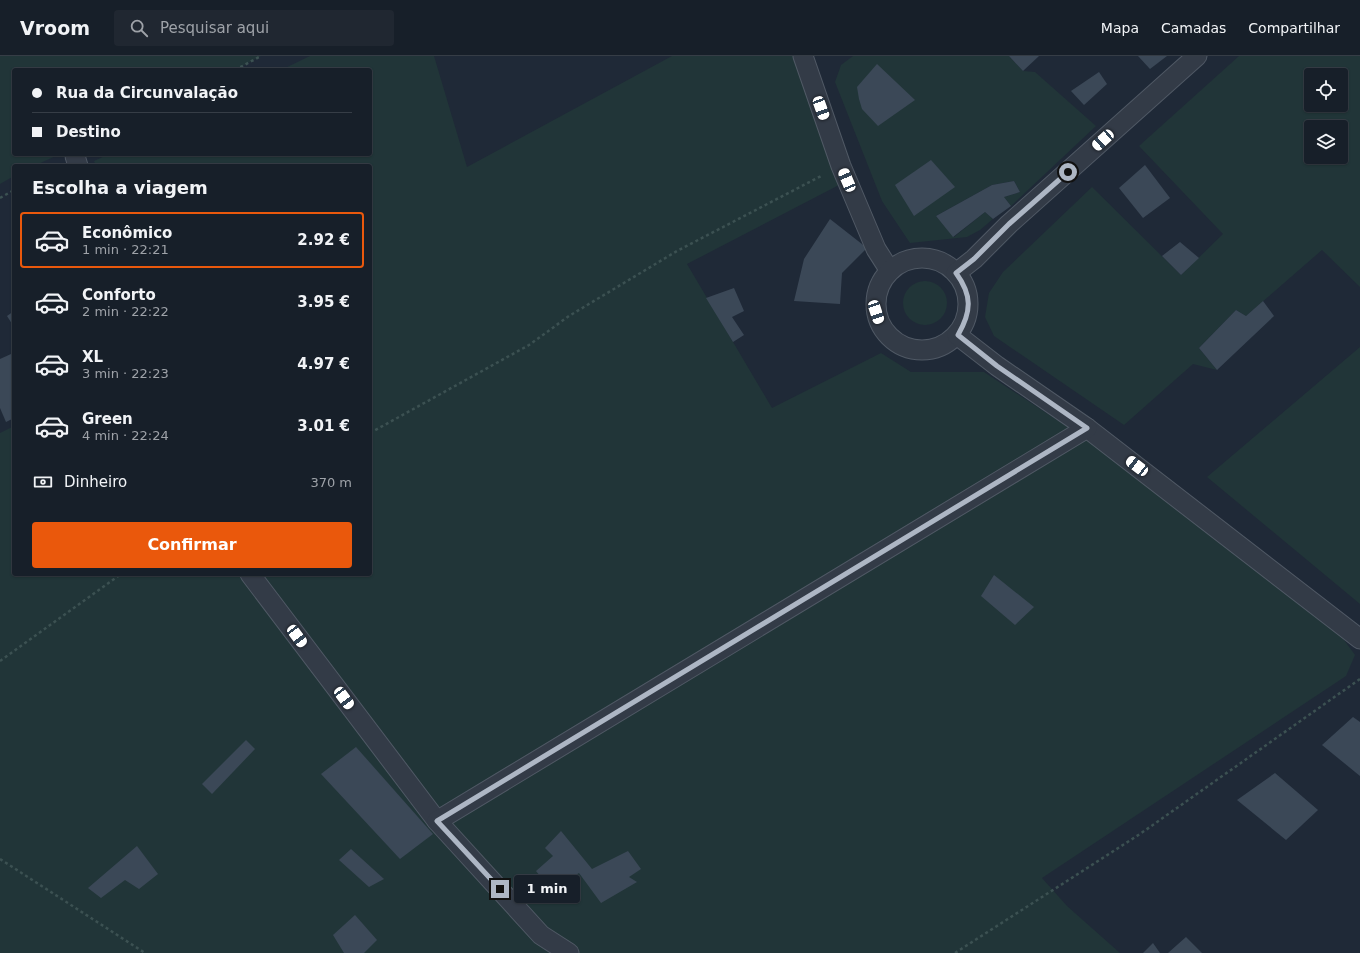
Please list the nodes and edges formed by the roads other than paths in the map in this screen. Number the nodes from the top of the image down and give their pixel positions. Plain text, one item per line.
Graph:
1 (1197, 56) edge
2 (808, 59) edge
3 (890, 271) junction
4 (956, 273) junction
5 (958, 335) junction
6 (1087, 428) junction
7 (252, 576) edge
8 (1360, 639) edge
9 (437, 821) junction
10 (569, 953) edge

1 - 4 street
2 - 3 street
3 - 4 street
3 - 5 street
4 - 5 street
5 - 6 street
6 - 8 street
6 - 9 street
7 - 9 street
9 - 10 street

